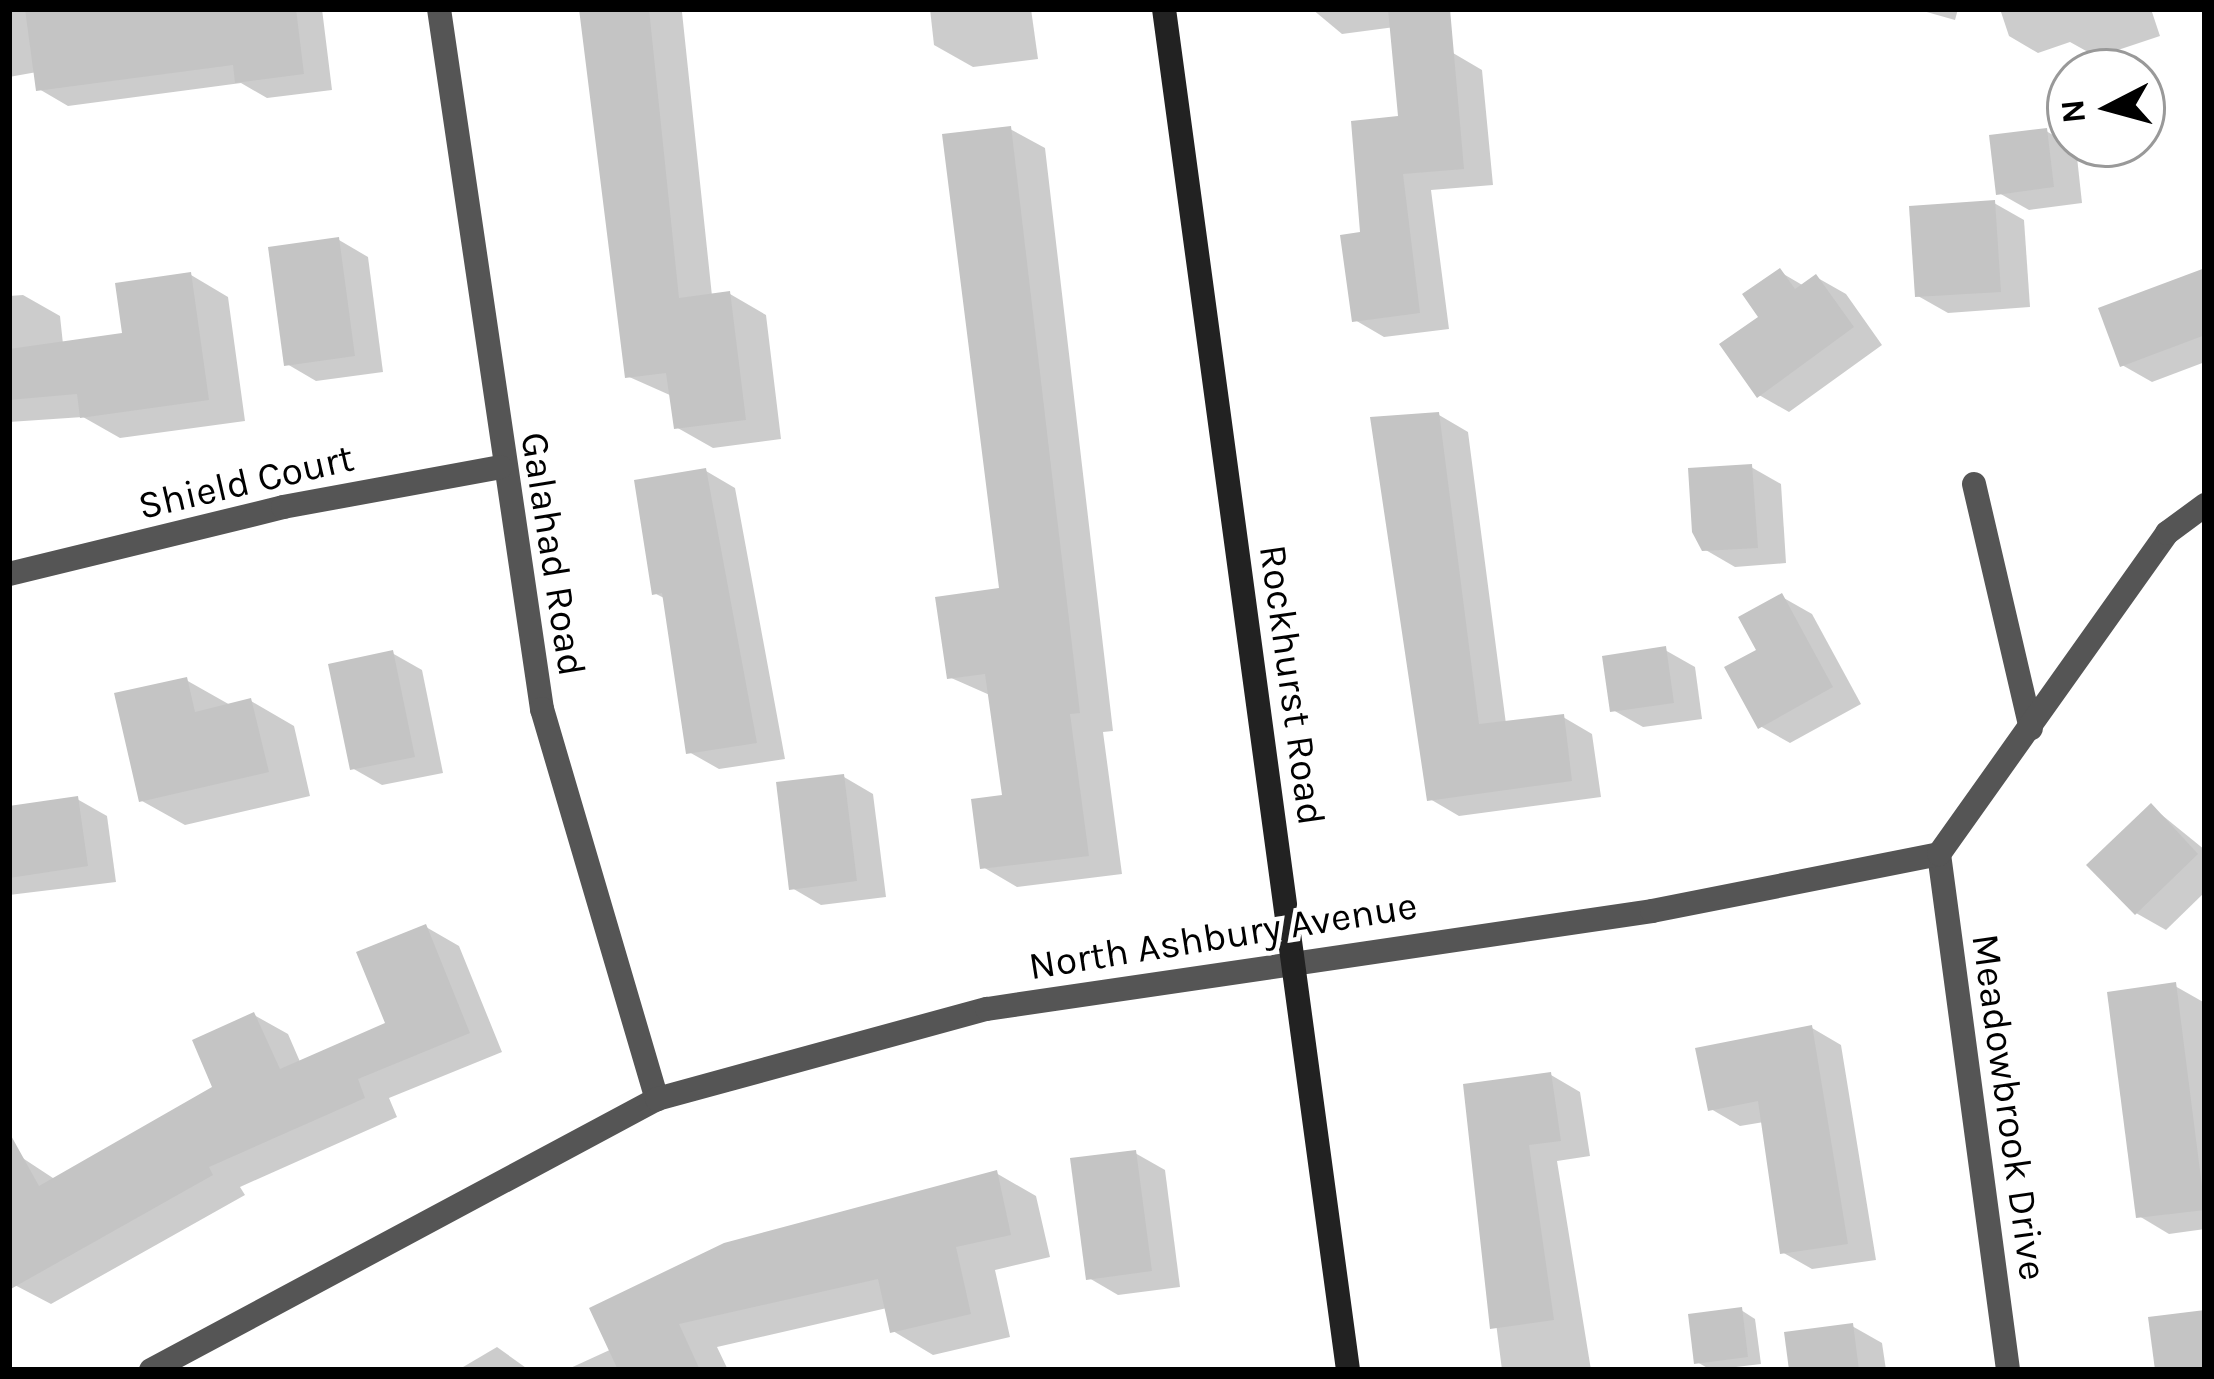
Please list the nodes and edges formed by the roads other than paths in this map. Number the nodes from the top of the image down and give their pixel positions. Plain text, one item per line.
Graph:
1 (439, 9) edge
2 (1164, 9) edge
3 (500, 467) junction
4 (1974, 484) dead end
5 (2205, 505) edge
6 (9, 574) edge
7 (2031, 728) junction
8 (1939, 854) junction
9 (1293, 959) junction
10 (657, 1099) junction
11 (151, 1370) edge
12 (1348, 1370) edge
13 (2008, 1370) edge

1 - 3 street, Galahad Road
2 - 9 street, Rockhurst Road
3 - 6 street, Shield Court
3 - 10 street, Galahad Road
4 - 7 street
5 - 7 street
7 - 8 street
8 - 9 street, North Ashbury Avenue
8 - 13 street, Meadowbrook Drive
9 - 10 street, North Ashbury Avenue
9 - 12 street, Rockhurst Road
10 - 11 street, North Ashbury Avenue

